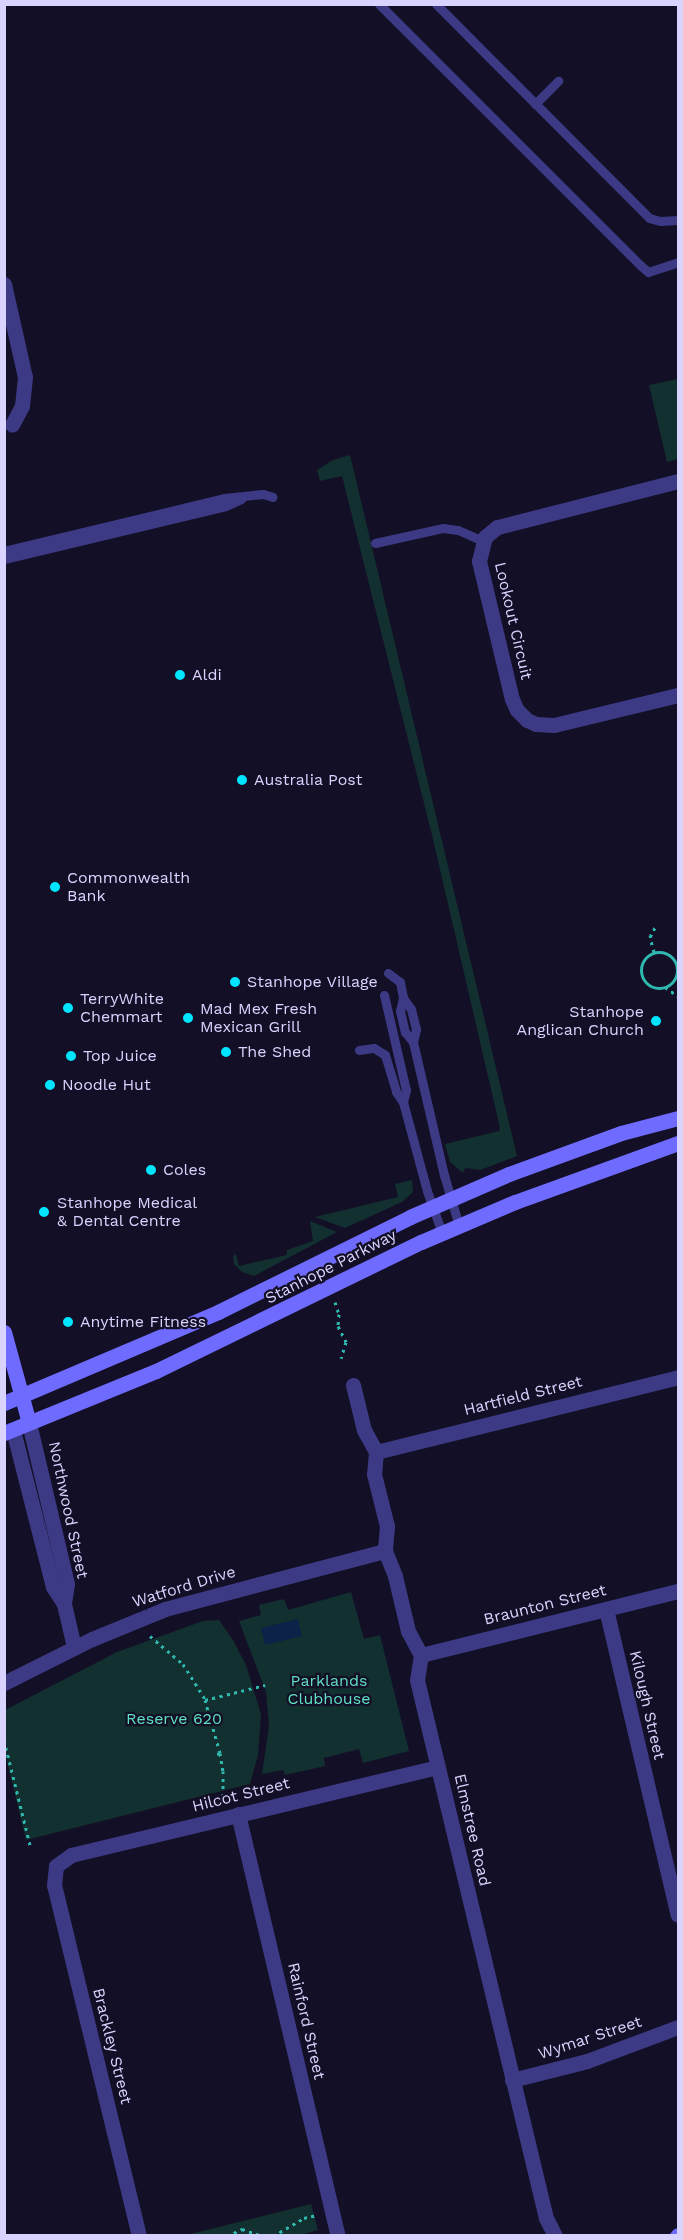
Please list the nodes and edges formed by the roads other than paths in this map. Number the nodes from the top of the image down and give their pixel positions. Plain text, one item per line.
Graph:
1 (379, 4) edge
2 (436, 4) edge
3 (452, 4) edge
4 (444, 13) junction
5 (558, 81) dead end
6 (535, 104) junction
7 (678, 220) edge
8 (678, 262) edge
9 (4, 284) edge
10 (12, 425) dead end
11 (678, 481) edge
12 (273, 496) dead end
13 (246, 497) junction
14 (483, 541) junction
15 (375, 543) dead end
16 (4, 552) edge
17 (4, 559) edge
18 (678, 695) edge
19 (388, 973) dead end
20 (384, 995) dead end
21 (359, 1050) dead end
22 (403, 1102) junction
23 (678, 1118) edge
24 (678, 1143) edge
25 (450, 1199) junction
26 (433, 1207) junction
27 (459, 1226) junction
28 (442, 1233) junction
29 (4, 1332) edge
30 (678, 1377) edge
31 (353, 1385) dead end
32 (21, 1396) junction
33 (5, 1402) edge
34 (29, 1423) junction
35 (9, 1431) edge
36 (376, 1452) junction
37 (385, 1551) junction
38 (678, 1591) edge
39 (64, 1604) junction
40 (606, 1609) junction
41 (74, 1647) junction
42 (421, 1655) junction
43 (4, 1683) edge
44 (438, 1767) junction
45 (238, 1814) junction
46 (56, 1866) joint
47 (678, 1915) edge
48 (678, 2027) edge
49 (512, 2080) junction
50 (546, 2218) junction
51 (139, 2235) edge
52 (338, 2235) edge
53 (545, 2235) edge
54 (555, 2235) edge

1 - 8 lane
2 - 4 lane
3 - 4 lane
4 - 6 lane
5 - 6 lane
6 - 7 lane
9 - 10 street
11 - 14 street
12 - 13 lane
13 - 16 lane
13 - 17 lane
14 - 15 lane
14 - 18 street, Lookout Circuit
19 - 25 lane
20 - 22 lane
21 - 22 lane
22 - 26 lane
23 - 25 main road, Stanhope Parkway
24 - 27 main road, Stanhope Parkway
25 - 26 main road, Stanhope Parkway
25 - 27 lane
26 - 28 lane
26 - 32 main road, Stanhope Parkway
27 - 28 main road, Stanhope Parkway
28 - 34 main road, Stanhope Parkway
29 - 32 main road
30 - 36 street, Hartfield Street
31 - 36 street
32 - 33 main road, Stanhope Parkway
32 - 34 main road
33 - 35 main road
34 - 35 main road, Stanhope Parkway
34 - 39 street, Northwood Street
35 - 39 street, Northwood Street
36 - 37 street
37 - 41 street, Watford Drive
37 - 42 street
38 - 40 street, Braunton Street
39 - 41 street, Northwood Street
40 - 42 street, Braunton Street
40 - 47 street, Kilough Street
41 - 43 street, Watford Drive
42 - 44 street, Elmstree Road
44 - 45 street, Hilcot Street
44 - 49 street, Elmstree Road
45 - 46 street, Hilcot Street
45 - 52 street, Rainford Street
46 - 51 street, Brackley Street
48 - 49 street, Wymar Street
49 - 50 street, Elmstree Road
50 - 53 street, Elmstree Road
50 - 54 street, Elmstree Road

